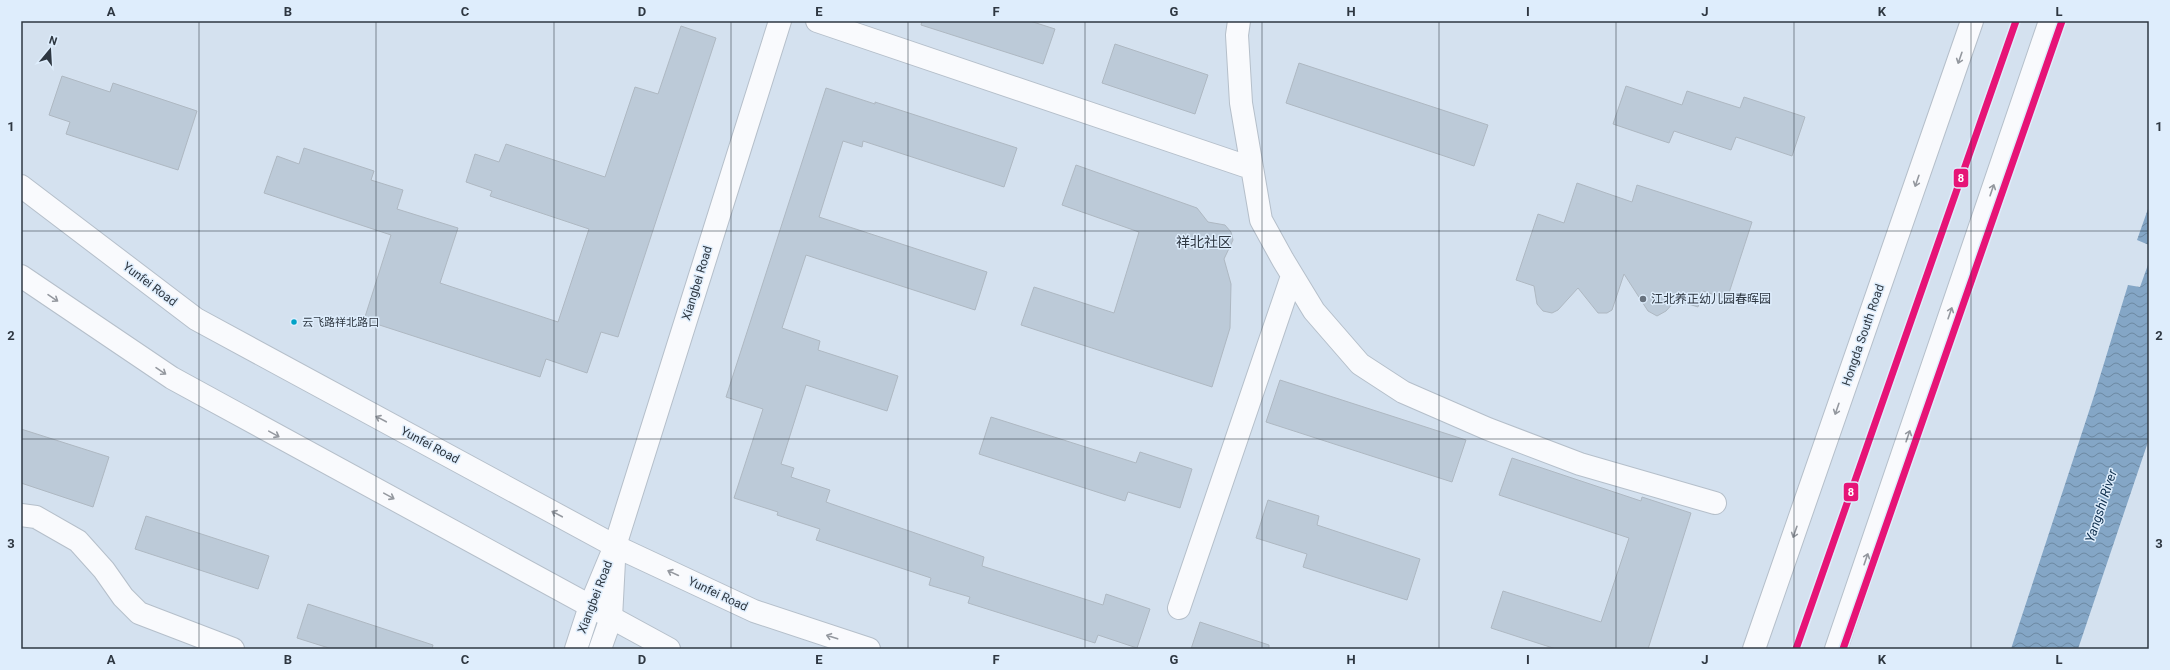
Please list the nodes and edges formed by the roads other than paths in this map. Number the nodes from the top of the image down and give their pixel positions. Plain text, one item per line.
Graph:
1 (780, 21) edge
2 (817, 21) edge
3 (1239, 21) edge
4 (1972, 21) edge
5 (2050, 21) edge
6 (1251, 168) junction
7 (21, 186) edge
8 (21, 276) edge
9 (1292, 276) junction
10 (1715, 503) dead end
11 (21, 515) edge
12 (615, 546) junction
13 (590, 606) junction
14 (1179, 608) dead end
15 (612, 618) junction
16 (233, 649) edge
17 (576, 649) edge
18 (600, 649) edge
19 (669, 649) edge
20 (869, 649) edge
21 (1754, 649) edge
22 (1836, 649) edge

1 - 12 main road, Xiangbei Road
2 - 6 main road
3 - 6 main road
4 -> 21 main road, Hongda South Road
22 -> 5 main road
6 - 9 main road
12 -> 7 main road, Yunfei Road
8 -> 13 main road
9 - 10 main road
9 - 14 main road
11 - 16 main road
12 - 13 main road, Xiangbei Road
12 - 15 main road, Xiangbei Road
20 -> 12 main road, Yunfei Road
13 - 15 main road
13 - 17 main road, Xiangbei Road
15 - 18 main road, Xiangbei Road
15 - 19 main road

